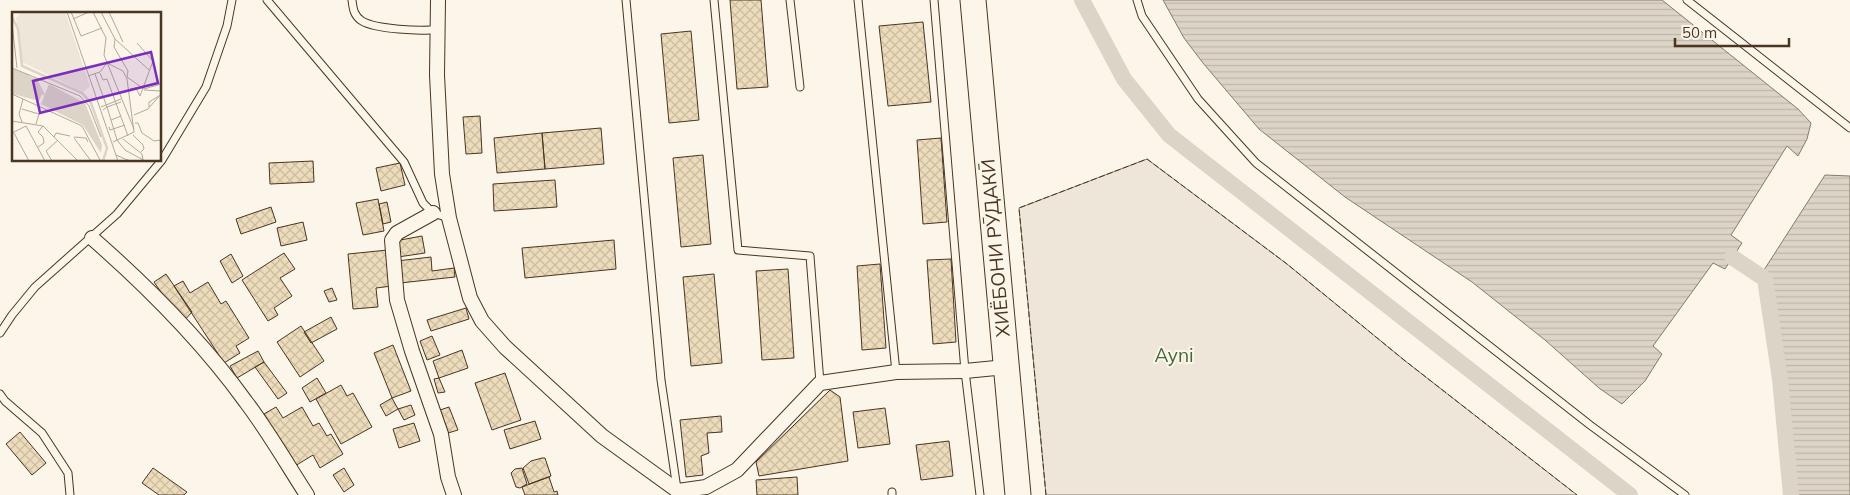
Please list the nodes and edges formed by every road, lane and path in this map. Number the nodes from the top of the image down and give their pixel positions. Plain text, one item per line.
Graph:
1 (232, 0) edge
2 (268, 0) edge
3 (352, 0) edge
4 (438, 0) edge
5 (626, 0) edge
6 (714, 0) edge
7 (790, 0) edge
8 (858, 0) edge
9 (934, 0) edge
10 (973, 0) edge
11 (1137, 0) edge
12 (1687, 0) edge
13 (438, 30) junction
14 (800, 87) dead end
15 (1850, 128) edge
16 (433, 213) junction
17 (449, 218) junction
18 (92, 238) junction
19 (0, 333) edge
20 (1006, 368) junction
21 (965, 371) junction
22 (896, 372) junction
23 (820, 383) junction
24 (0, 394) edge
25 (678, 493) edge
26 (70, 495) edge
27 (306, 495) edge
28 (454, 495) edge
29 (980, 495) edge
30 (1018, 495) edge
31 (1685, 495) edge

1 - 18 lane
2 - 16 lane
3 - 13 lane
4 - 13 street
5 - 25 lane
6 - 23 lane
7 - 14 lane
8 - 22 lane
9 - 21 lane
10 - 20 highway, ХИЁБОНИ РӮДАКӢ
11 - 31 lane
12 - 15 lane
13 - 17 street
16 - 17 lane
16 - 28 street
17 - 25 street
18 - 19 lane
18 - 27 street
20 - 21 street
20 - 30 highway, ХИЁБОНИ РӮДАКӢ
21 - 22 street
21 - 29 lane
22 - 23 street
23 - 25 street
24 - 26 lane

